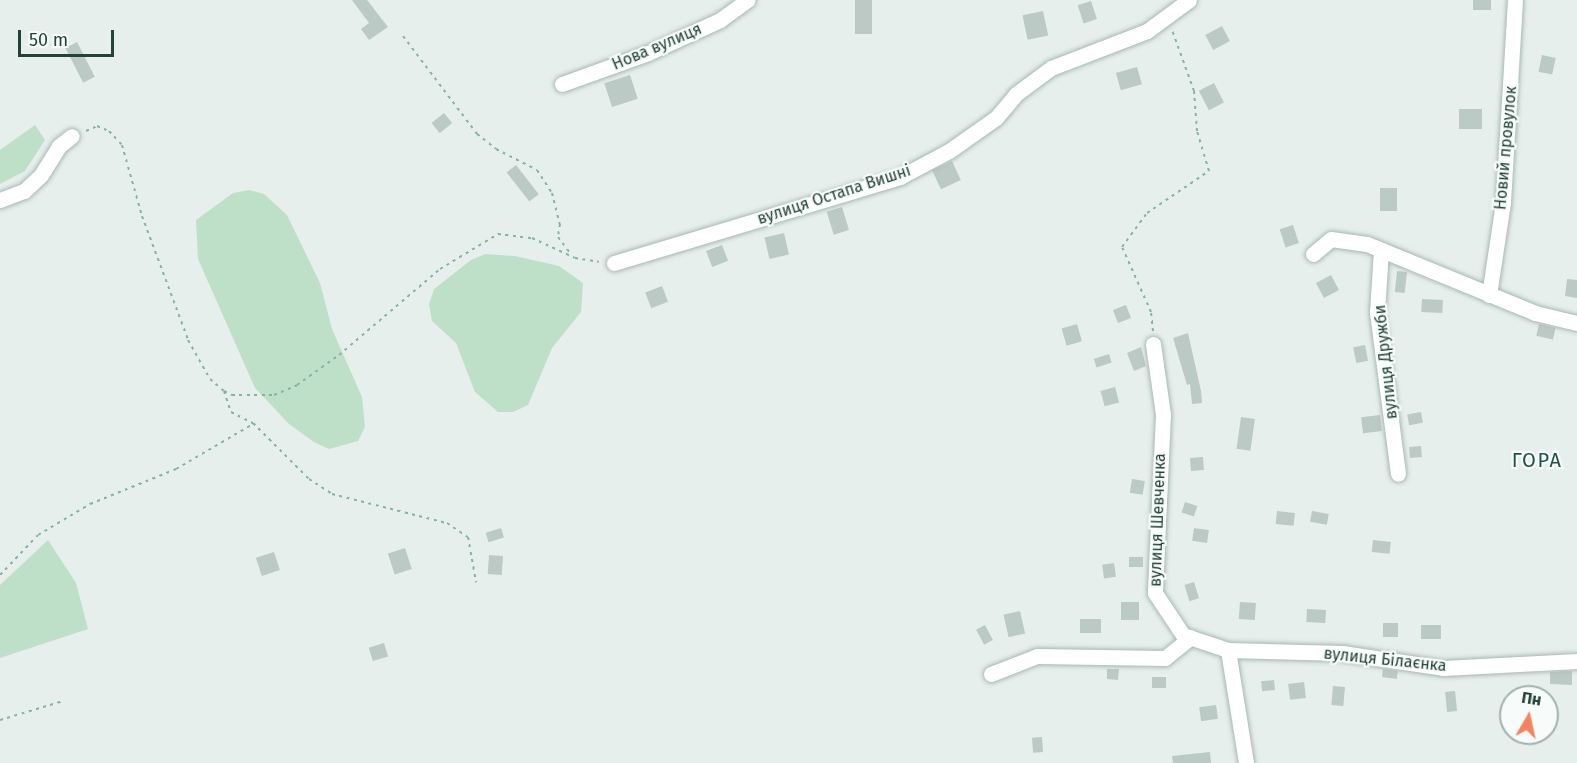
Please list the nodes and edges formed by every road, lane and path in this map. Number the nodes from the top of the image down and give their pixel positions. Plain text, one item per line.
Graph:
1 (748, 0) edge
2 (1189, 0) edge
3 (1515, 0) edge
4 (1167, 16) junction
5 (404, 36) dead end
6 (562, 84) dead end
7 (72, 136) joint
8 (0, 200) edge
9 (1381, 250) junction
10 (1313, 254) dead end
11 (575, 258) junction
12 (614, 263) joint
13 (1489, 295) junction
14 (1577, 323) edge
15 (1153, 344) joint
16 (224, 391) junction
17 (253, 423) junction
18 (1398, 474) dead end
19 (0, 575) edge
20 (476, 582) dead end
21 (1191, 637) junction
22 (1228, 650) junction
23 (1577, 661) edge
24 (991, 674) dead end
25 (63, 701) dead end
26 (0, 720) edge
27 (1246, 763) edge

1 - 6 street, Нова вулиця
2 - 4 street, вулиця Остапа Вишні
3 - 13 street, Новий провулок
4 - 12 street, вулиця Остапа Вишні
4 - 15 path
5 - 11 path
7 - 8 street
7 - 16 path
9 - 10 street
9 - 13 street
9 - 18 street, вулиця Дружби
11 - 12 path
11 - 16 path
13 - 14 street
15 - 21 street, вулиця Шевченка
16 - 17 path
17 - 19 path
17 - 20 path
21 - 22 street, вулиця Шевченка
21 - 24 street
22 - 23 street, вулиця Білаєнка
22 - 27 street
25 - 26 path

